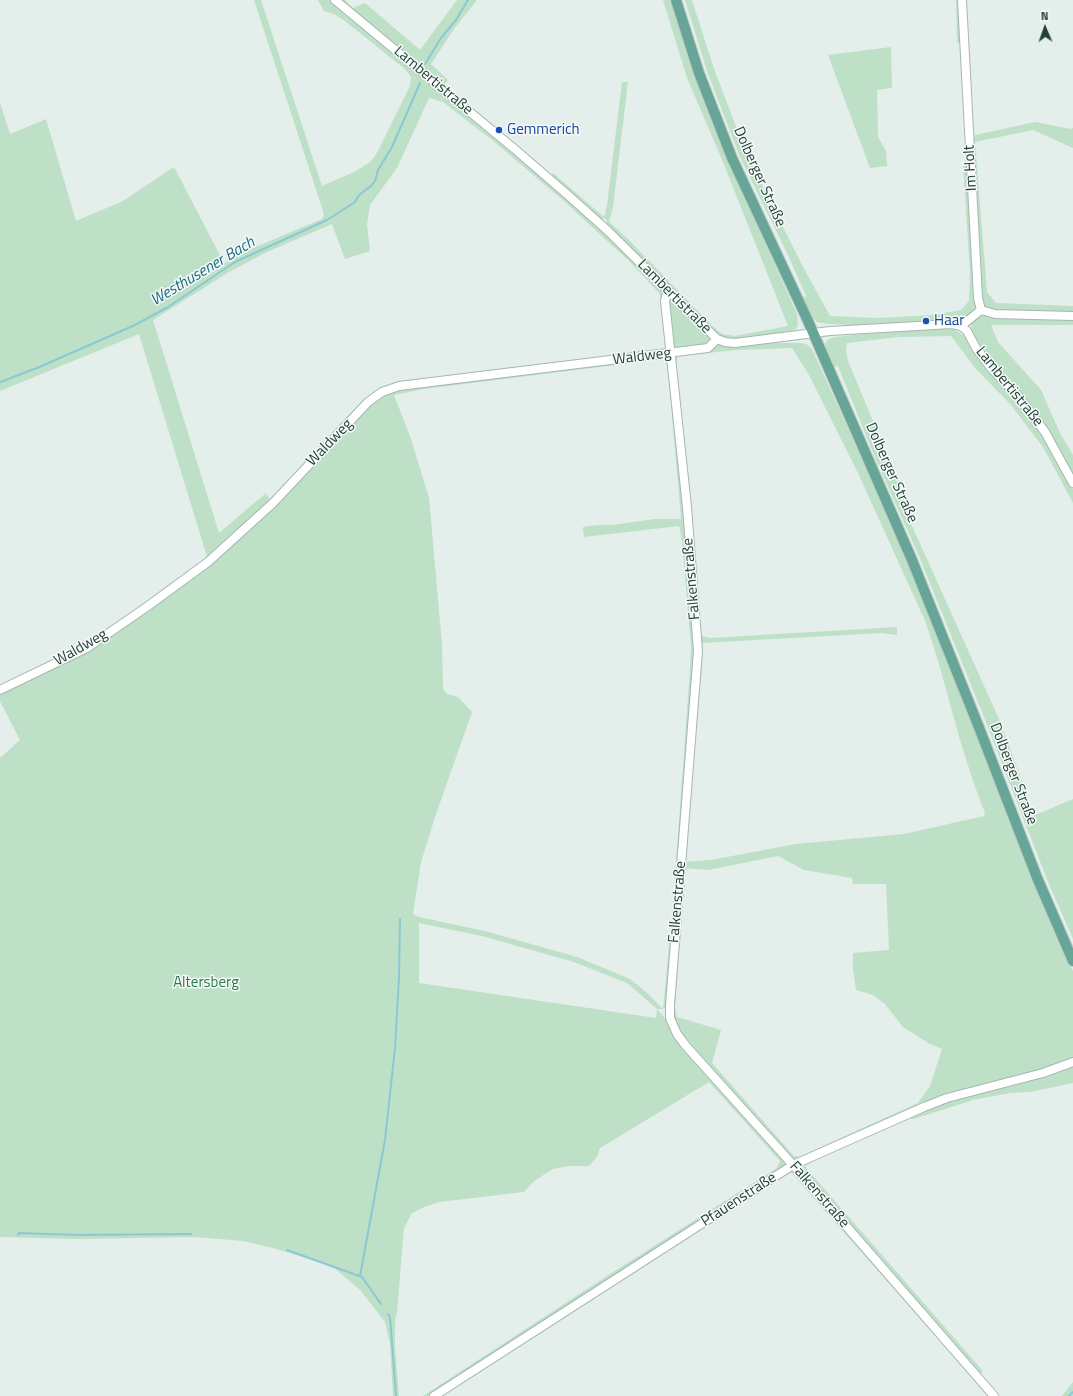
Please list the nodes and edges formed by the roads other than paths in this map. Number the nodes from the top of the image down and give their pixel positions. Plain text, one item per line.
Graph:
1 (335, 0) edge
2 (676, 0) edge
3 (962, 0) edge
4 (668, 290) junction
5 (981, 310) junction
6 (1073, 316) edge
7 (961, 326) junction
8 (812, 333) junction
9 (717, 339) junction
10 (670, 353) junction
11 (1073, 483) edge
12 (0, 690) edge
13 (1073, 961) edge
14 (1073, 1062) edge
15 (793, 1166) junction
16 (434, 1396) edge
17 (994, 1396) edge

1 - 4 street, Lambertistraße
2 - 8 main road, Dolberger Straße
3 - 5 street, Im Holt
4 - 9 street, Lambertistraße
4 - 10 street, Falkenstraße
5 - 6 street
5 - 7 street
7 - 8 street, Lambertistraße
7 - 11 street, Lambertistraße
8 - 9 street, Lambertistraße
8 - 13 main road, Dolberger Straße
9 - 10 street, Waldweg
10 - 12 street, Waldweg
10 - 15 street, Falkenstraße
14 - 15 street, Pfauenstraße
15 - 16 street, Pfauenstraße
15 - 17 street, Falkenstraße

